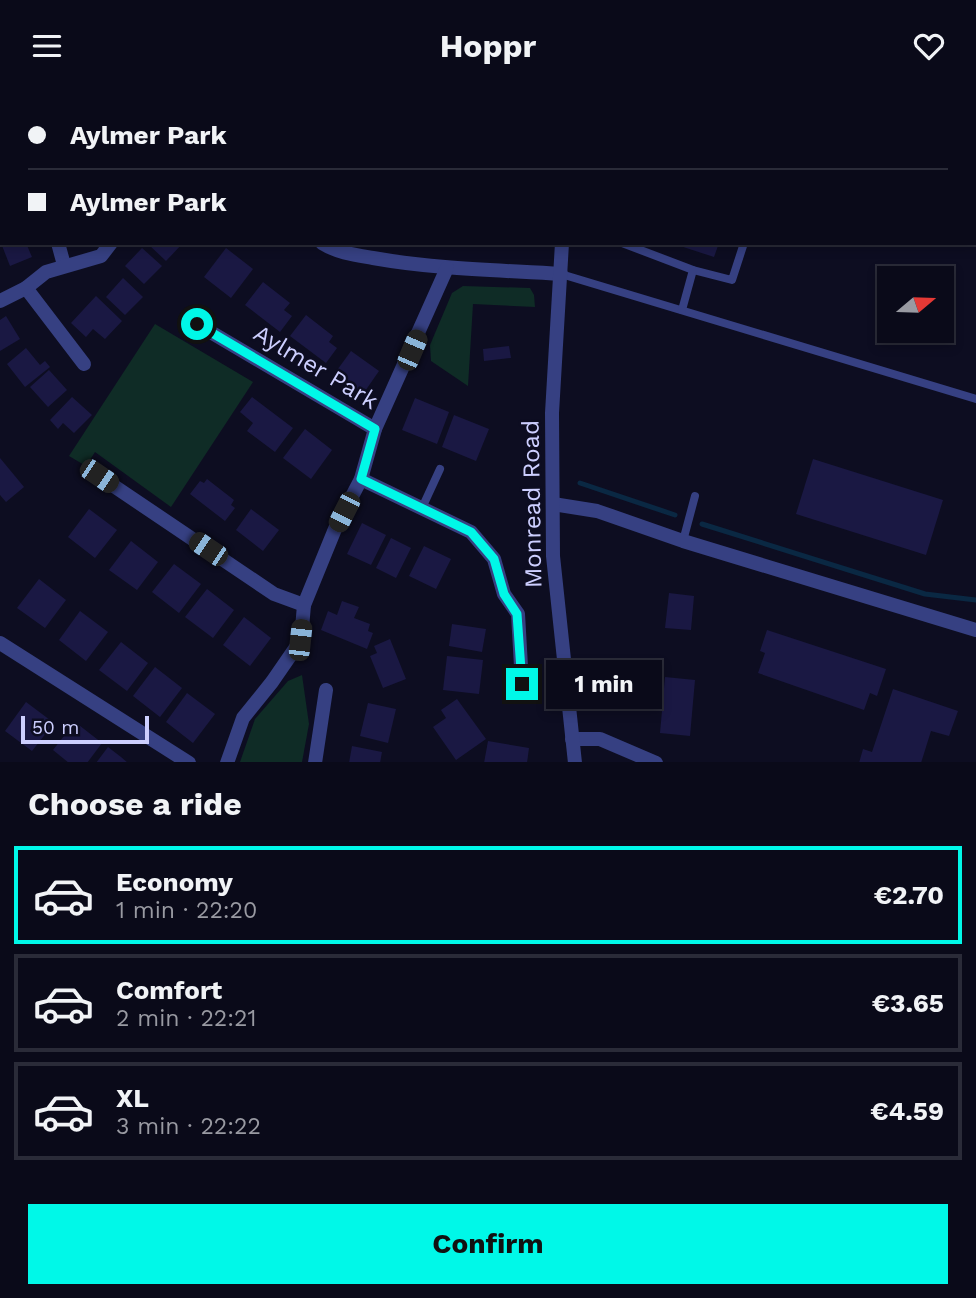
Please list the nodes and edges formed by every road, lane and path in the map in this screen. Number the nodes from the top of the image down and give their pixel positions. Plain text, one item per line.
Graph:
1 (59, 245) edge
2 (109, 245) edge
3 (325, 245) edge
4 (562, 245) edge
5 (627, 245) edge
6 (743, 245) edge
7 (64, 265) junction
8 (447, 268) junction
9 (693, 270) junction
10 (561, 274) junction
11 (26, 288) junction
12 (0, 301) edge
13 (682, 310) junction
14 (197, 324) dead end
15 (84, 364) dead end
16 (976, 399) edge
17 (375, 429) junction
18 (440, 469) dead end
19 (99, 476) dead end
20 (361, 479) junction
21 (695, 496) dead end
22 (553, 504) junction
23 (422, 508) junction
24 (683, 541) junction
25 (304, 605) junction
26 (976, 630) edge
27 (0, 643) edge
28 (522, 684) dead end
29 (326, 690) dead end
30 (572, 739) junction
31 (189, 762) edge
32 (227, 762) edge
33 (315, 762) edge
34 (575, 762) edge
35 (656, 762) edge

1 - 7 street
2 - 7 street
3 - 8 street
4 - 10 street, Monread Road
5 - 9 lane
6 - 9 lane
7 - 11 street
8 - 10 street
8 - 17 street, Aylmer Park
9 - 13 lane
10 - 13 lane
10 - 22 street, Monread Road
11 - 12 street
11 - 15 street
13 - 16 lane
14 - 17 street, Aylmer Park
17 - 20 street, Aylmer Park
18 - 23 lane
19 - 25 street
20 - 23 street
20 - 25 street, Aylmer Park
21 - 24 lane
22 - 24 street
22 - 30 street, Monread Road
23 - 28 street
24 - 26 street
25 - 32 street, Aylmer Park
27 - 31 street
29 - 33 street
30 - 34 street, Monread Road
30 - 35 street

